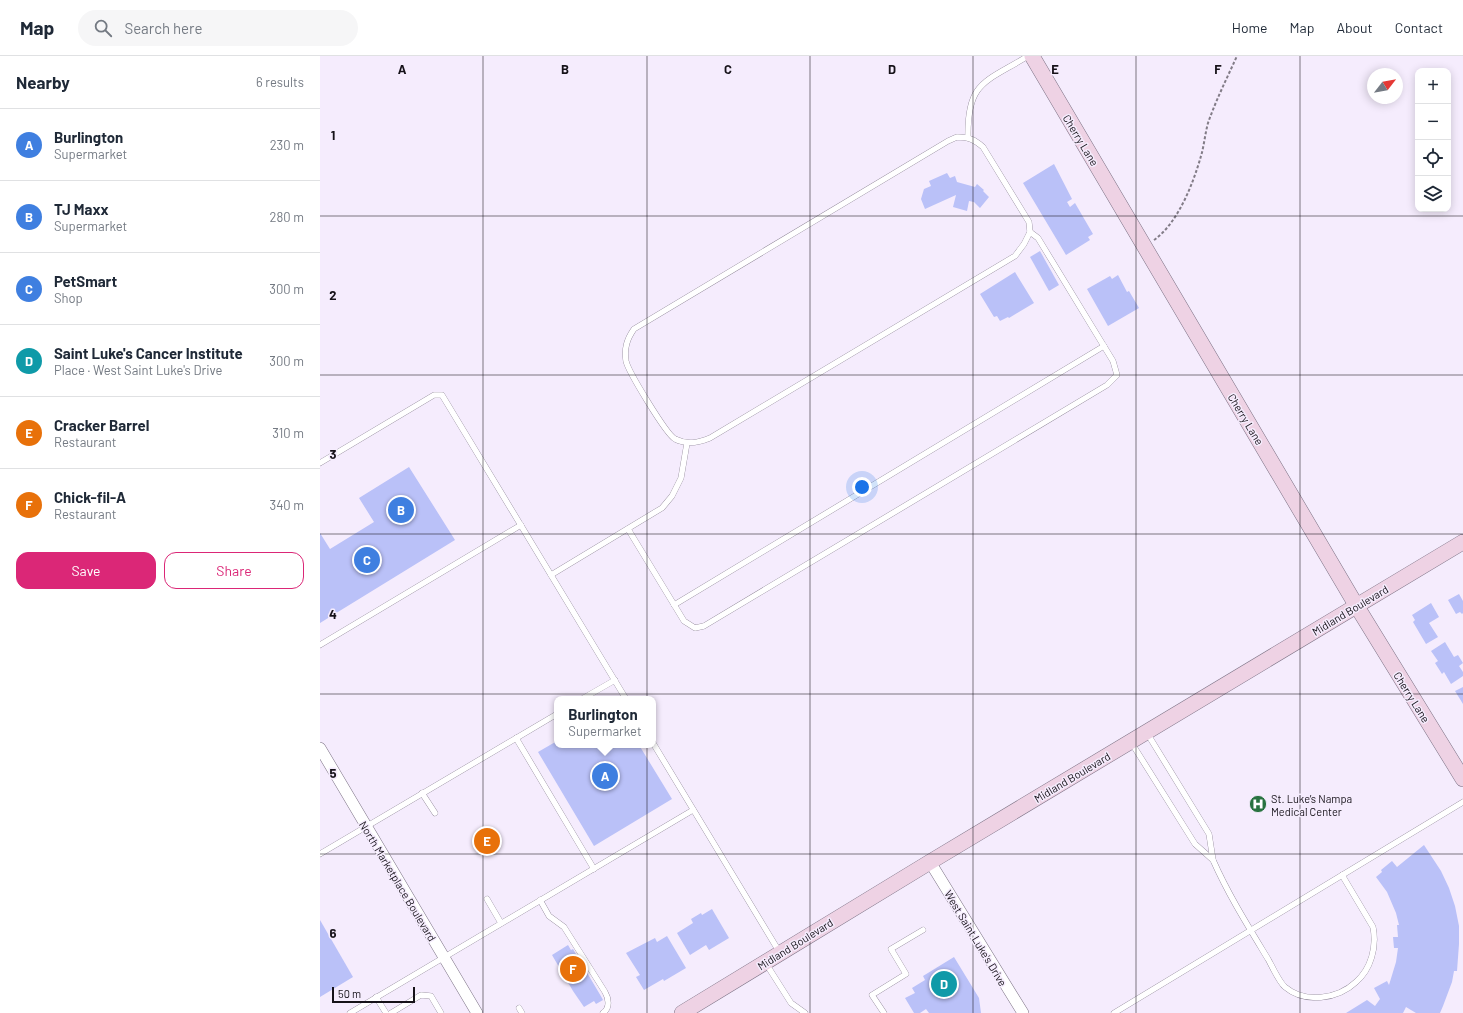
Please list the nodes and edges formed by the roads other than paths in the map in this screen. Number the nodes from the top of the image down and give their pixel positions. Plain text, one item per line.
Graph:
1 (1028, 56) edge
2 (1032, 56) edge
3 (968, 137) junction
4 (1030, 232) junction
5 (1104, 346) junction
6 (687, 443) junction
7 (320, 463) edge
8 (521, 525) junction
9 (628, 529) junction
10 (1463, 542) edge
11 (551, 575) junction
12 (674, 605) junction
13 (1356, 606) junction
14 (320, 645) edge
15 (615, 680) junction
16 (587, 696) edge
17 (624, 696) edge
18 (554, 716) edge
19 (1147, 732) junction
20 (516, 738) junction
21 (1131, 741) junction
22 (320, 748) edge
23 (656, 748) edge
24 (1463, 779) edge
25 (422, 793) junction
26 (1463, 802) edge
27 (693, 810) junction
28 (435, 814) dead end
29 (366, 826) junction
30 (320, 854) edge
31 (1213, 860) junction
32 (930, 862) junction
33 (594, 868) junction
34 (1342, 875) junction
35 (486, 899) dead end
36 (540, 900) junction
37 (501, 923) junction
38 (923, 930) dead end
39 (1251, 931) junction
40 (780, 953) junction
41 (444, 957) junction
42 (766, 962) junction
43 (376, 997) junction
44 (350, 1013) edge
45 (386, 1013) edge
46 (391, 1013) edge
47 (441, 1013) edge
48 (477, 1013) edge
49 (603, 1013) edge
50 (682, 1013) edge
51 (805, 1013) edge
52 (884, 1013) edge
53 (1023, 1013) edge
54 (1114, 1013) edge

1 - 3 lane
2 - 13 main road, Cherry Lane
3 - 4 lane
3 - 6 lane
4 - 5 lane
4 - 6 lane
5 - 12 lane
5 - 12 lane
6 - 9 lane
7 - 8 lane
8 - 11 lane
8 - 14 lane
9 - 11 lane
9 - 12 lane
10 - 13 main road, Midland Boulevard
11 - 15 lane
13 - 19 main road, Midland Boulevard
13 - 24 main road, Cherry Lane
15 - 16 lane
15 - 17 lane
18 - 20 lane
19 - 21 main road, Midland Boulevard
19 - 31 lane
20 - 25 lane
20 - 33 lane
21 - 31 lane
21 - 32 main road, Midland Boulevard
22 - 29 street, North Marketplace Boulevard
23 - 27 lane
25 - 28 lane
25 - 29 lane
26 - 34 lane
27 - 33 lane
27 - 40 lane
29 - 30 lane
29 - 41 street, North Marketplace Boulevard
31 - 39 lane
32 - 40 main road, Midland Boulevard
32 - 53 street, West Saint Luke's Drive
33 - 36 lane
34 - 39 lane
34 - 39 lane
35 - 37 lane
36 - 37 lane
36 - 49 lane
37 - 41 lane
38 - 52 lane
39 - 54 lane
40 - 42 main road, Midland Boulevard
41 - 43 lane
41 - 48 street, North Marketplace Boulevard
42 - 50 main road, Midland Boulevard
42 - 51 lane
43 - 44 lane
43 - 45 lane
46 - 47 lane

